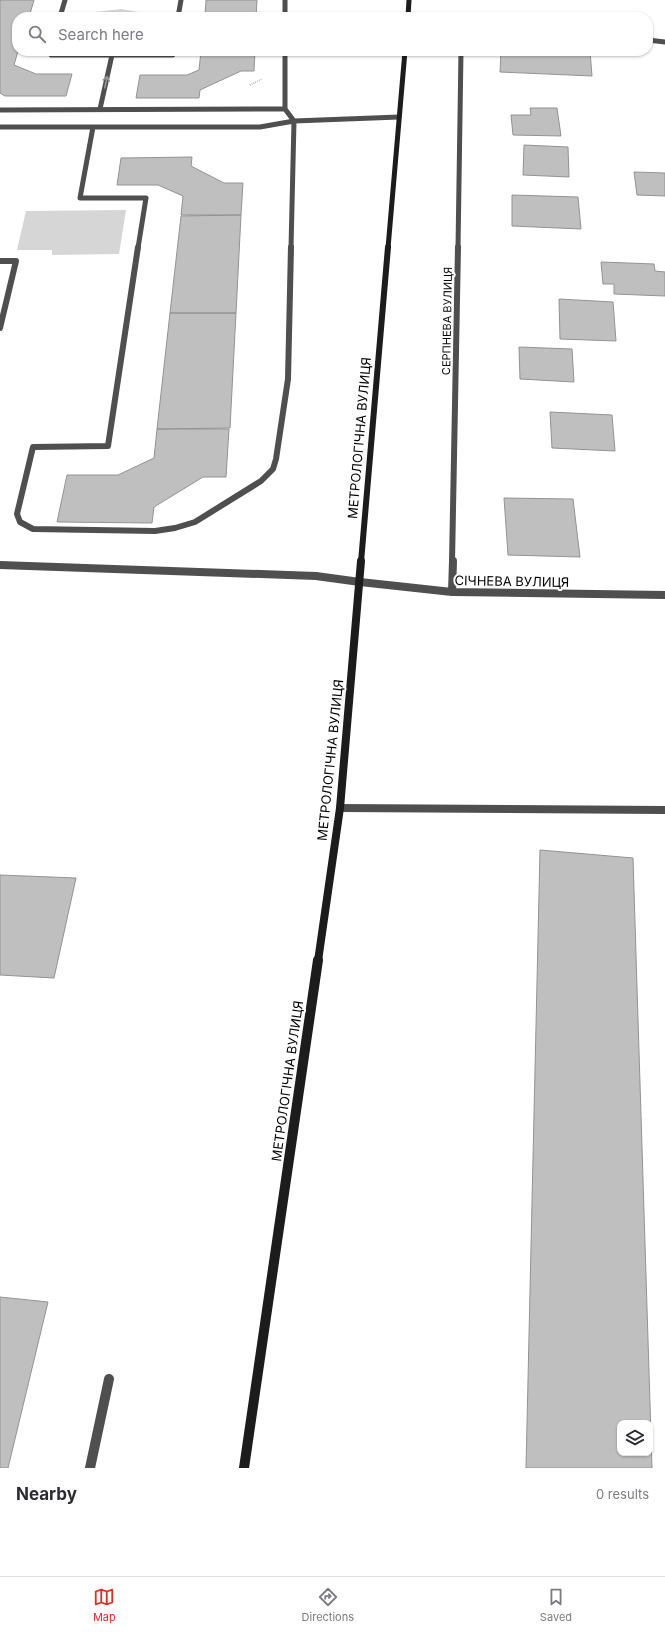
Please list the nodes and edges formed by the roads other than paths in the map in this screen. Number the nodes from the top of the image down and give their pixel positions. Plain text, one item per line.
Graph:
1 (65, 0) edge
2 (181, 0) edge
3 (285, 0) edge
4 (409, 0) edge
5 (61, 12) edge
6 (179, 12) edge
7 (285, 12) edge
8 (408, 12) edge
9 (653, 41) edge
10 (665, 42) edge
11 (112, 56) edge
12 (285, 56) edge
13 (405, 56) edge
14 (461, 56) edge
15 (100, 109) junction
16 (285, 109) junction
17 (0, 110) edge
18 (399, 117) junction
19 (294, 122) junction
20 (0, 127) edge
21 (92, 127) junction
22 (0, 261) edge
23 (0, 328) edge
24 (0, 564) edge
25 (360, 582) junction
26 (452, 592) junction
27 (665, 595) edge
28 (340, 808) junction
29 (665, 810) edge
30 (109, 1379) dead end
31 (90, 1468) edge
32 (244, 1468) edge

1 - 5 street
2 - 6 street
3 - 7 street
4 - 8 street
9 - 10 street
15 -> 11 street
12 - 16 street
13 - 18 street, МЕТРОЛОГІЧНА ВУЛИЦЯ
14 - 26 street, СЕРПНЕВА ВУЛИЦЯ
15 - 16 street
15 - 17 street
16 - 19 street
18 - 19 street
18 - 25 street, МЕТРОЛОГІЧНА ВУЛИЦЯ
19 - 21 street
19 - 21 street
20 - 21 street
22 - 23 street
24 - 25 street, СІЧНЕВА ВУЛИЦЯ
25 - 26 street, СІЧНЕВА ВУЛИЦЯ
25 - 28 street, МЕТРОЛОГІЧНА ВУЛИЦЯ
26 - 27 street, СІЧНЕВА ВУЛИЦЯ
28 - 29 street
28 - 32 street, МЕТРОЛОГІЧНА ВУЛИЦЯ
30 - 31 street

